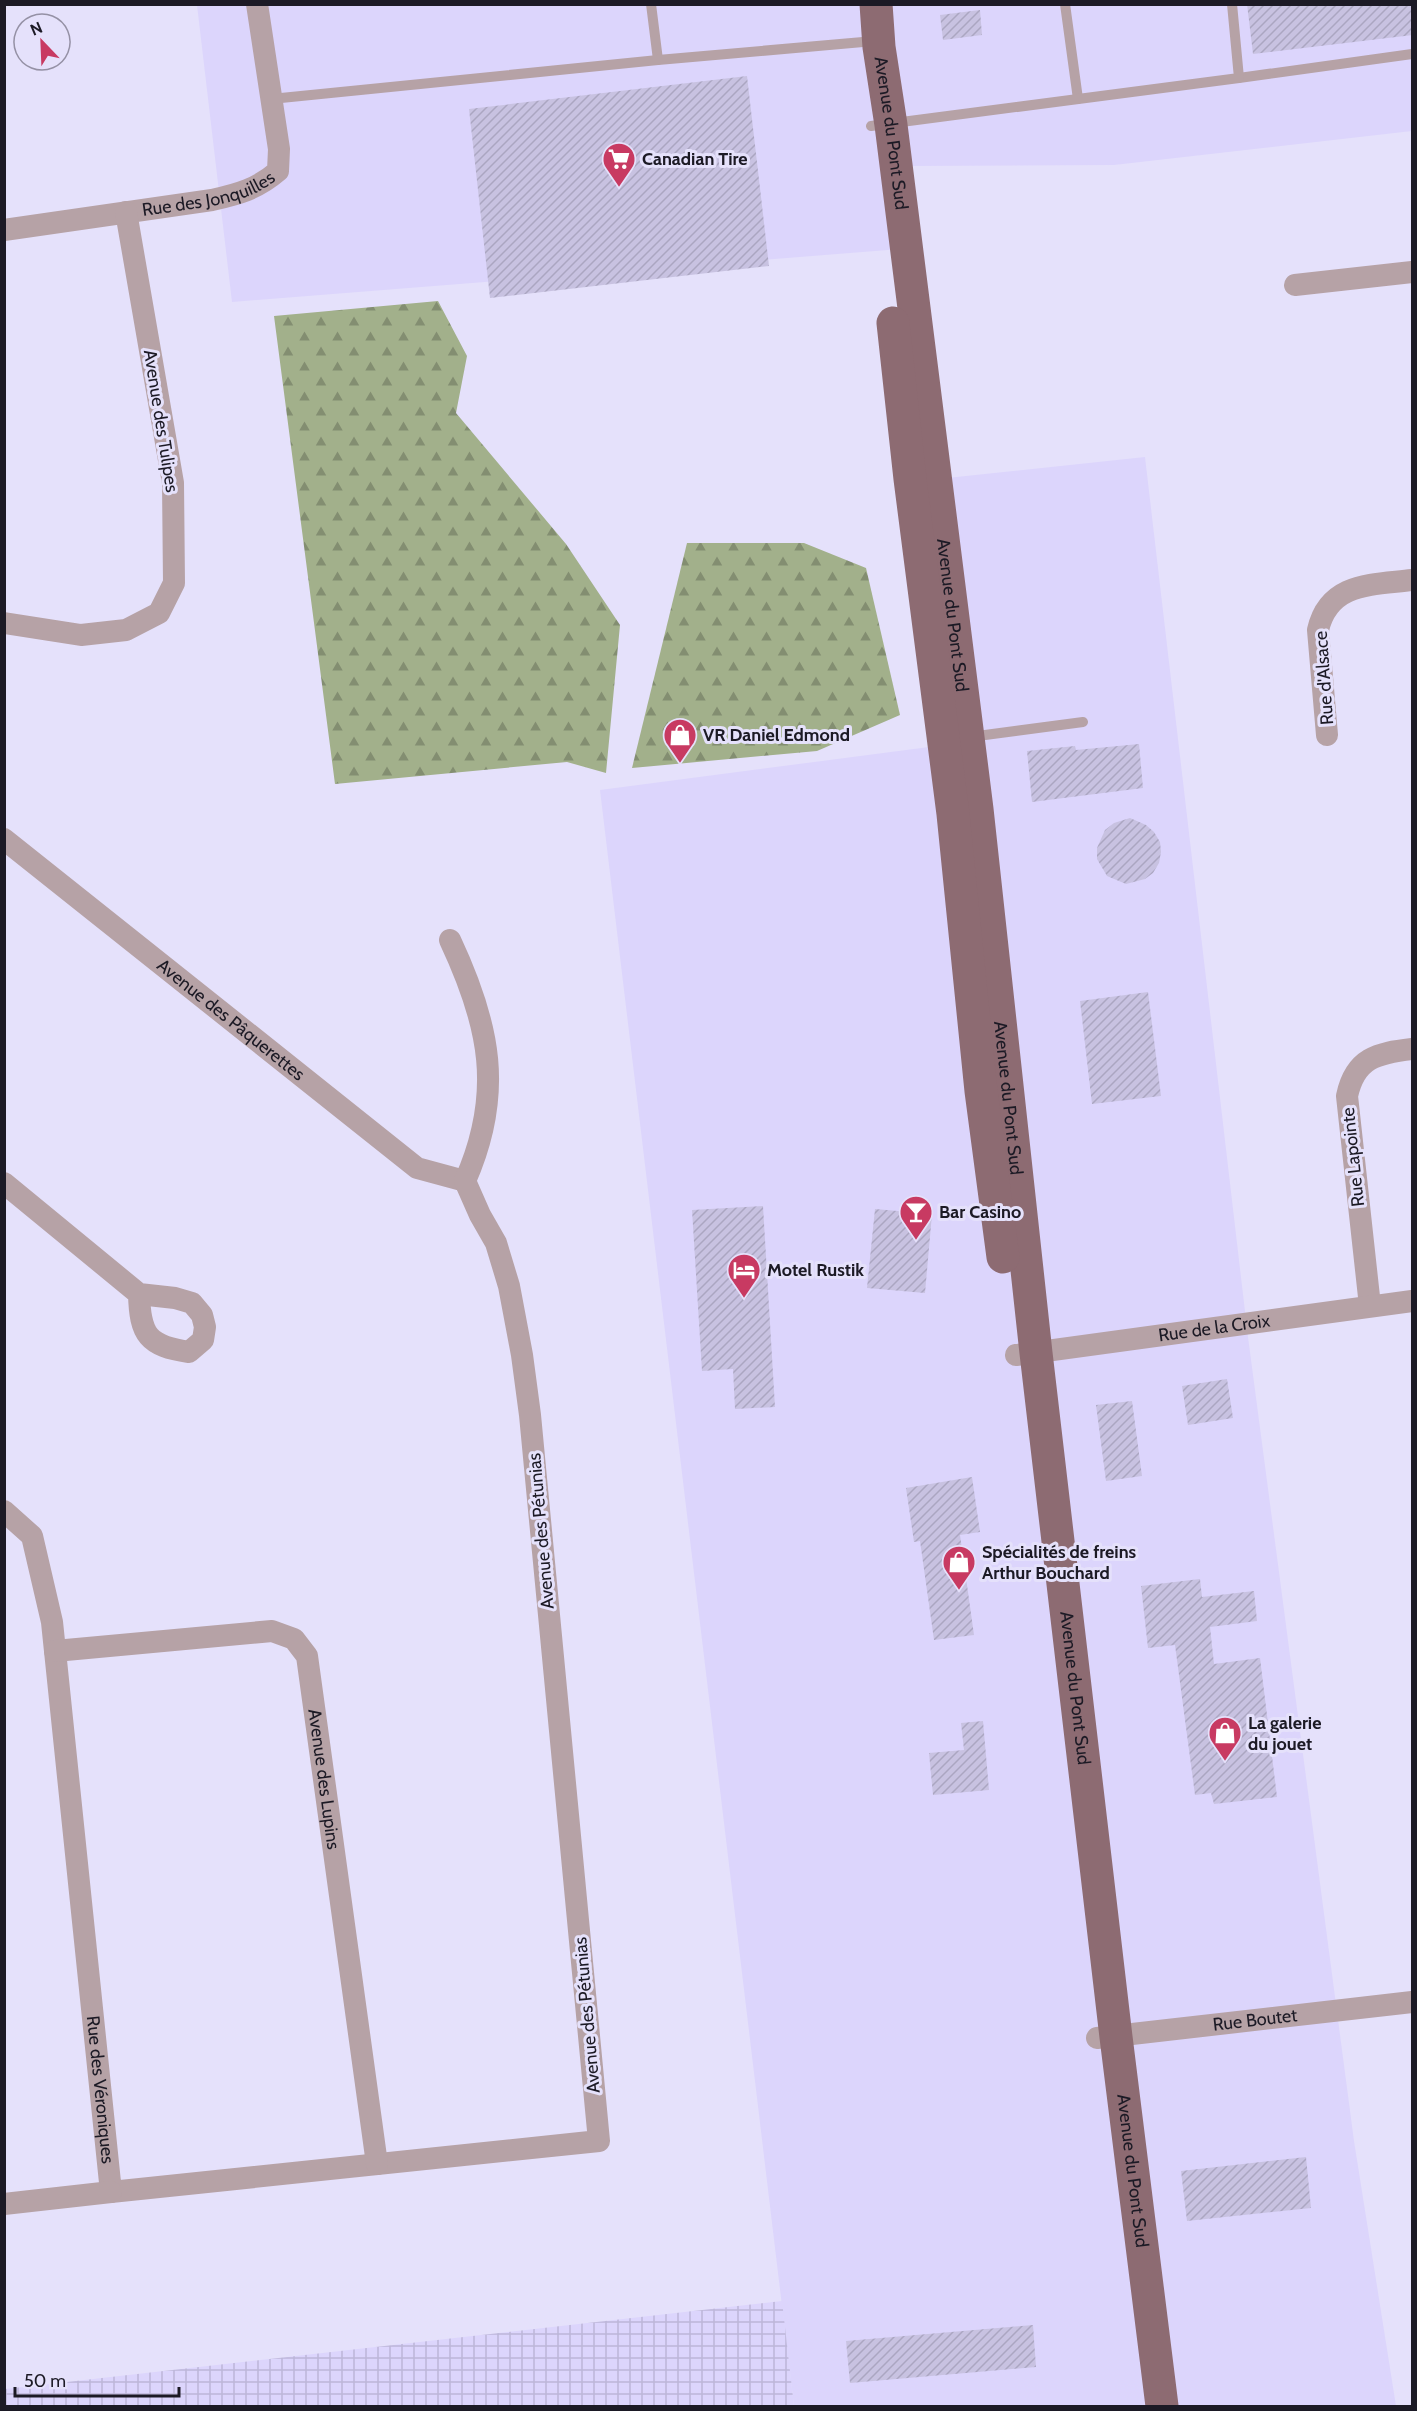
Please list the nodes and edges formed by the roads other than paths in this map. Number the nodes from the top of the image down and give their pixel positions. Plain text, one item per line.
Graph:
1 (257, 4) edge
2 (651, 4) edge
3 (859, 4) edge
4 (876, 4) edge
5 (1065, 4) edge
6 (1232, 4) edge
7 (863, 42) junction
8 (1413, 54) edge
9 (658, 60) junction
10 (1239, 78) junction
11 (271, 99) junction
12 (1078, 99) junction
13 (881, 126) junction
14 (126, 212) junction
15 (4, 230) edge
16 (1413, 272) edge
17 (1295, 285) dead end
18 (1413, 580) edge
19 (4, 623) edge
20 (1083, 722) dead end
21 (1328, 735) dead end
22 (967, 738) junction
23 (4, 839) edge
24 (450, 940) dead end
25 (1413, 1049) edge
26 (465, 1181) junction
27 (4, 1183) edge
28 (139, 1294) dead end
29 (1413, 1301) edge
30 (1370, 1306) junction
31 (1026, 1354) junction
32 (4, 1511) edge
33 (55, 1652) junction
34 (1413, 2002) edge
35 (1106, 2038) junction
36 (377, 2164) junction
37 (111, 2192) junction
38 (4, 2204) edge
39 (1141, 2406) edge
40 (1162, 2406) edge

1 - 11 street, Rue des Jonquilles
2 - 9 lane
3 - 7 main road, Avenue du Pont Sud
4 - 13 main road, Avenue du Pont Sud
5 - 12 lane
6 - 10 lane
7 - 9 lane
7 - 13 main road, Avenue du Pont Sud
8 - 10 lane
9 - 11 lane
10 - 12 lane
11 - 14 street, Rue des Jonquilles
12 - 13 lane
13 - 22 main road, Avenue du Pont Sud
13 - 31 main road, Avenue du Pont Sud
14 - 15 street, Rue des Jonquilles
14 - 19 street, Avenue des Tulipes
16 - 17 street
18 - 21 street, Rue d'Alsace
20 - 22 lane
22 - 31 main road, Avenue du Pont Sud
23 - 26 street, Avenue des Pâquerettes
24 - 26 street
25 - 30 street, Rue Lapointe
26 - 36 street, Avenue des Pétunias
27 - 28 street
29 - 30 street, Rue de la Croix
30 - 31 street, Rue de la Croix
31 - 35 main road, Avenue du Pont Sud
32 - 33 street, Rue des Véroniques
33 - 36 street, Avenue des Lupins
33 - 37 street, Rue des Véroniques
34 - 35 street, Rue Boutet
35 - 39 main road, Avenue du Pont Sud
35 - 40 main road, Avenue du Pont Sud
36 - 37 street
37 - 38 street

